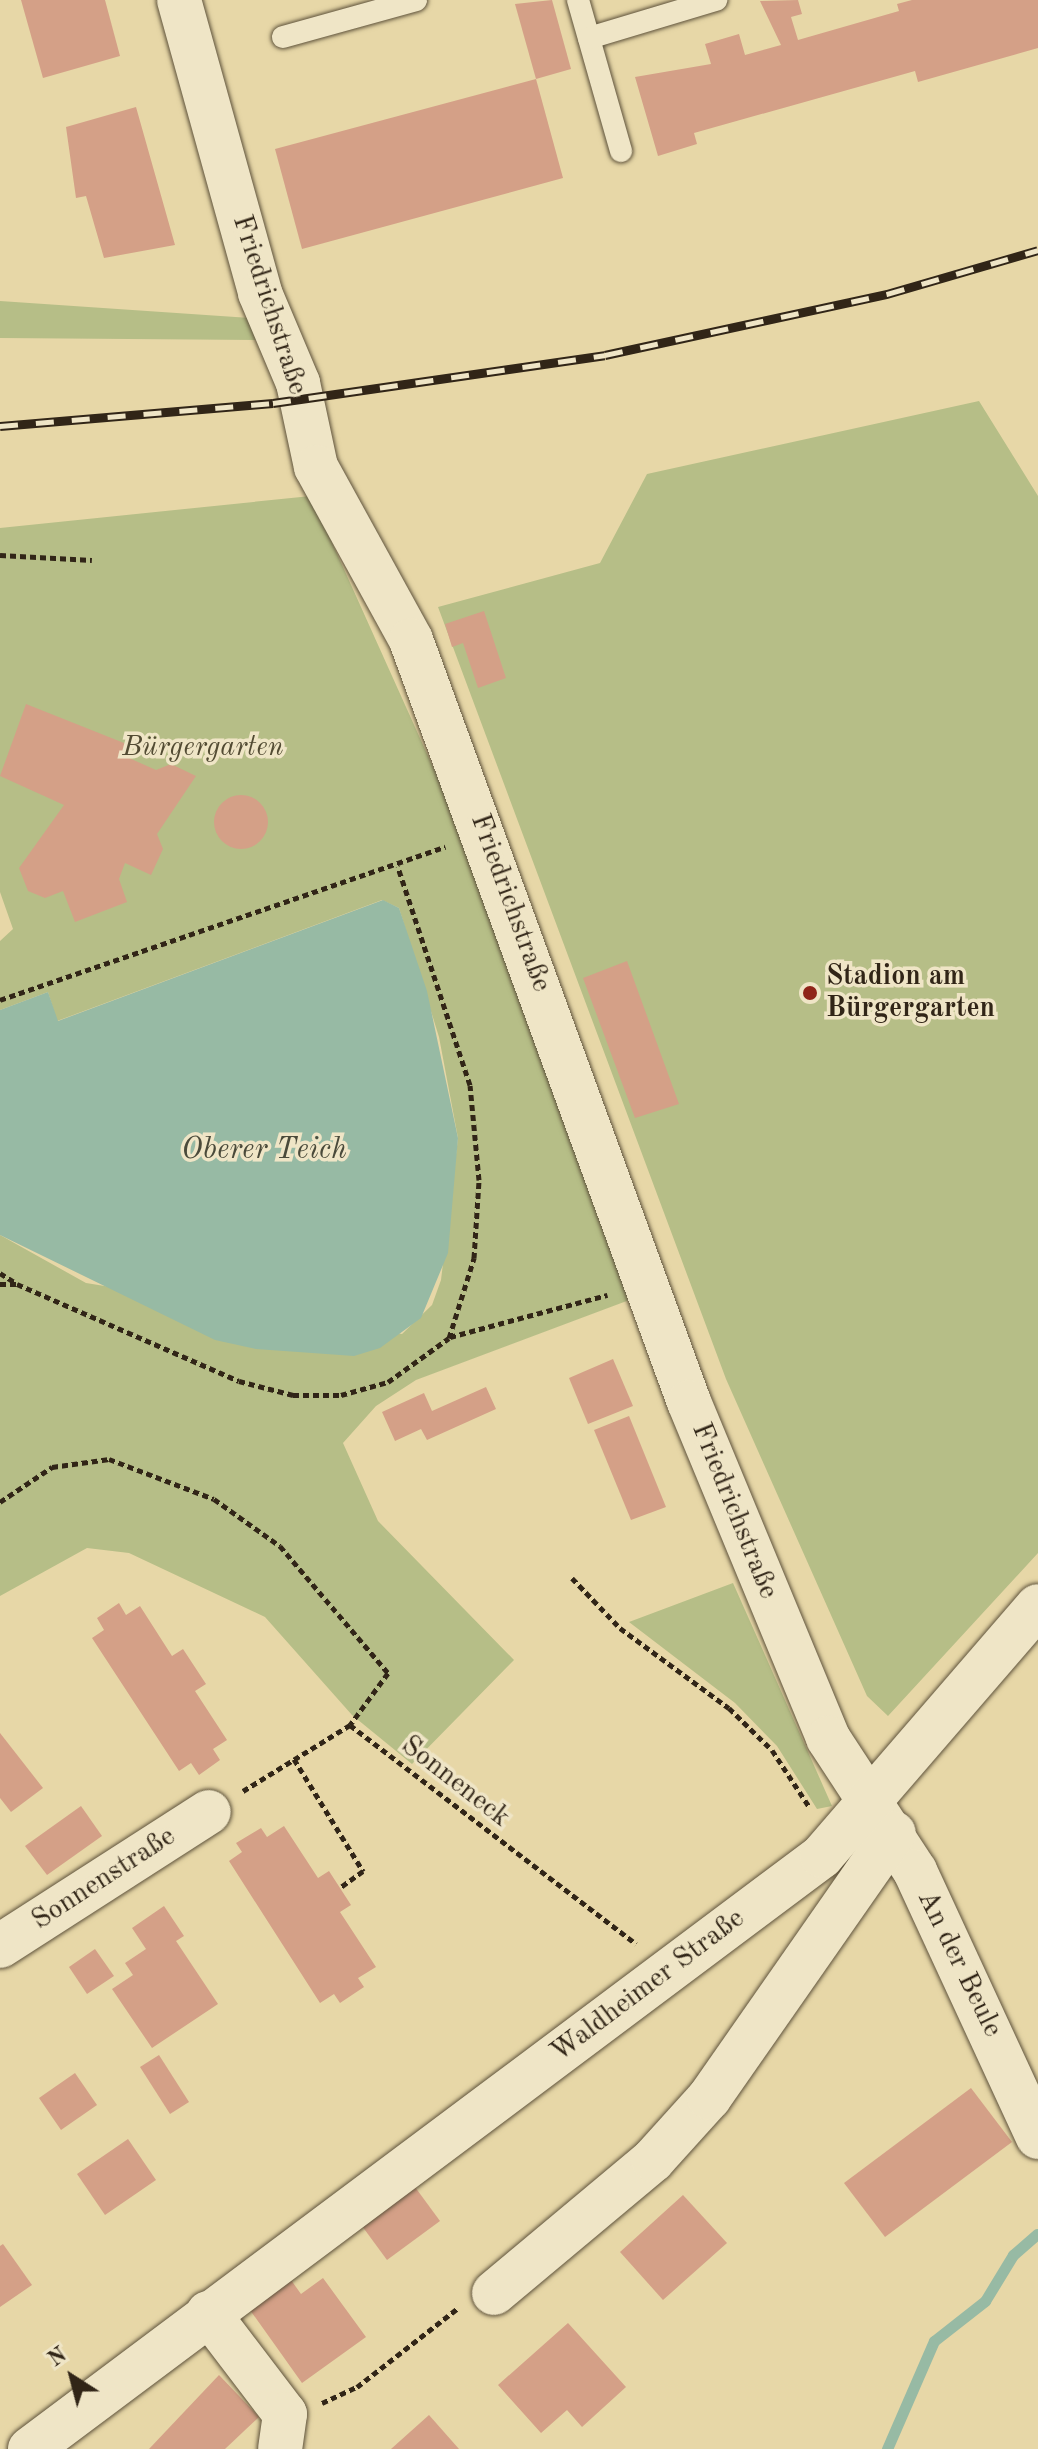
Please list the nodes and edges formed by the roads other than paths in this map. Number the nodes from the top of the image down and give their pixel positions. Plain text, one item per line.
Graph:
1 (179, 0) edge
2 (416, 0) edge
3 (578, 0) edge
4 (716, 0) edge
5 (283, 37) dead end
6 (589, 38) junction
7 (621, 151) dead end
8 (1038, 1606) edge
9 (869, 1797) junction
10 (209, 1812) road end
11 (894, 1833) junction
12 (0, 1946) edge
13 (1038, 2137) edge
14 (494, 2293) road end
15 (208, 2313) junction
16 (283, 2432) edge
17 (30, 2449) edge

1 - 9 street, Friedrichstraße
2 - 5 lane
3 - 6 lane
4 - 6 lane
6 - 7 lane
8 - 9 street, Waldheimer Straße
9 - 11 street, An der Beule
9 - 15 street, Waldheimer Straße
10 - 12 street, Sonnenstraße
11 - 13 street, An der Beule
11 - 14 street
15 - 16 street
15 - 17 street, Waldheimer Straße

